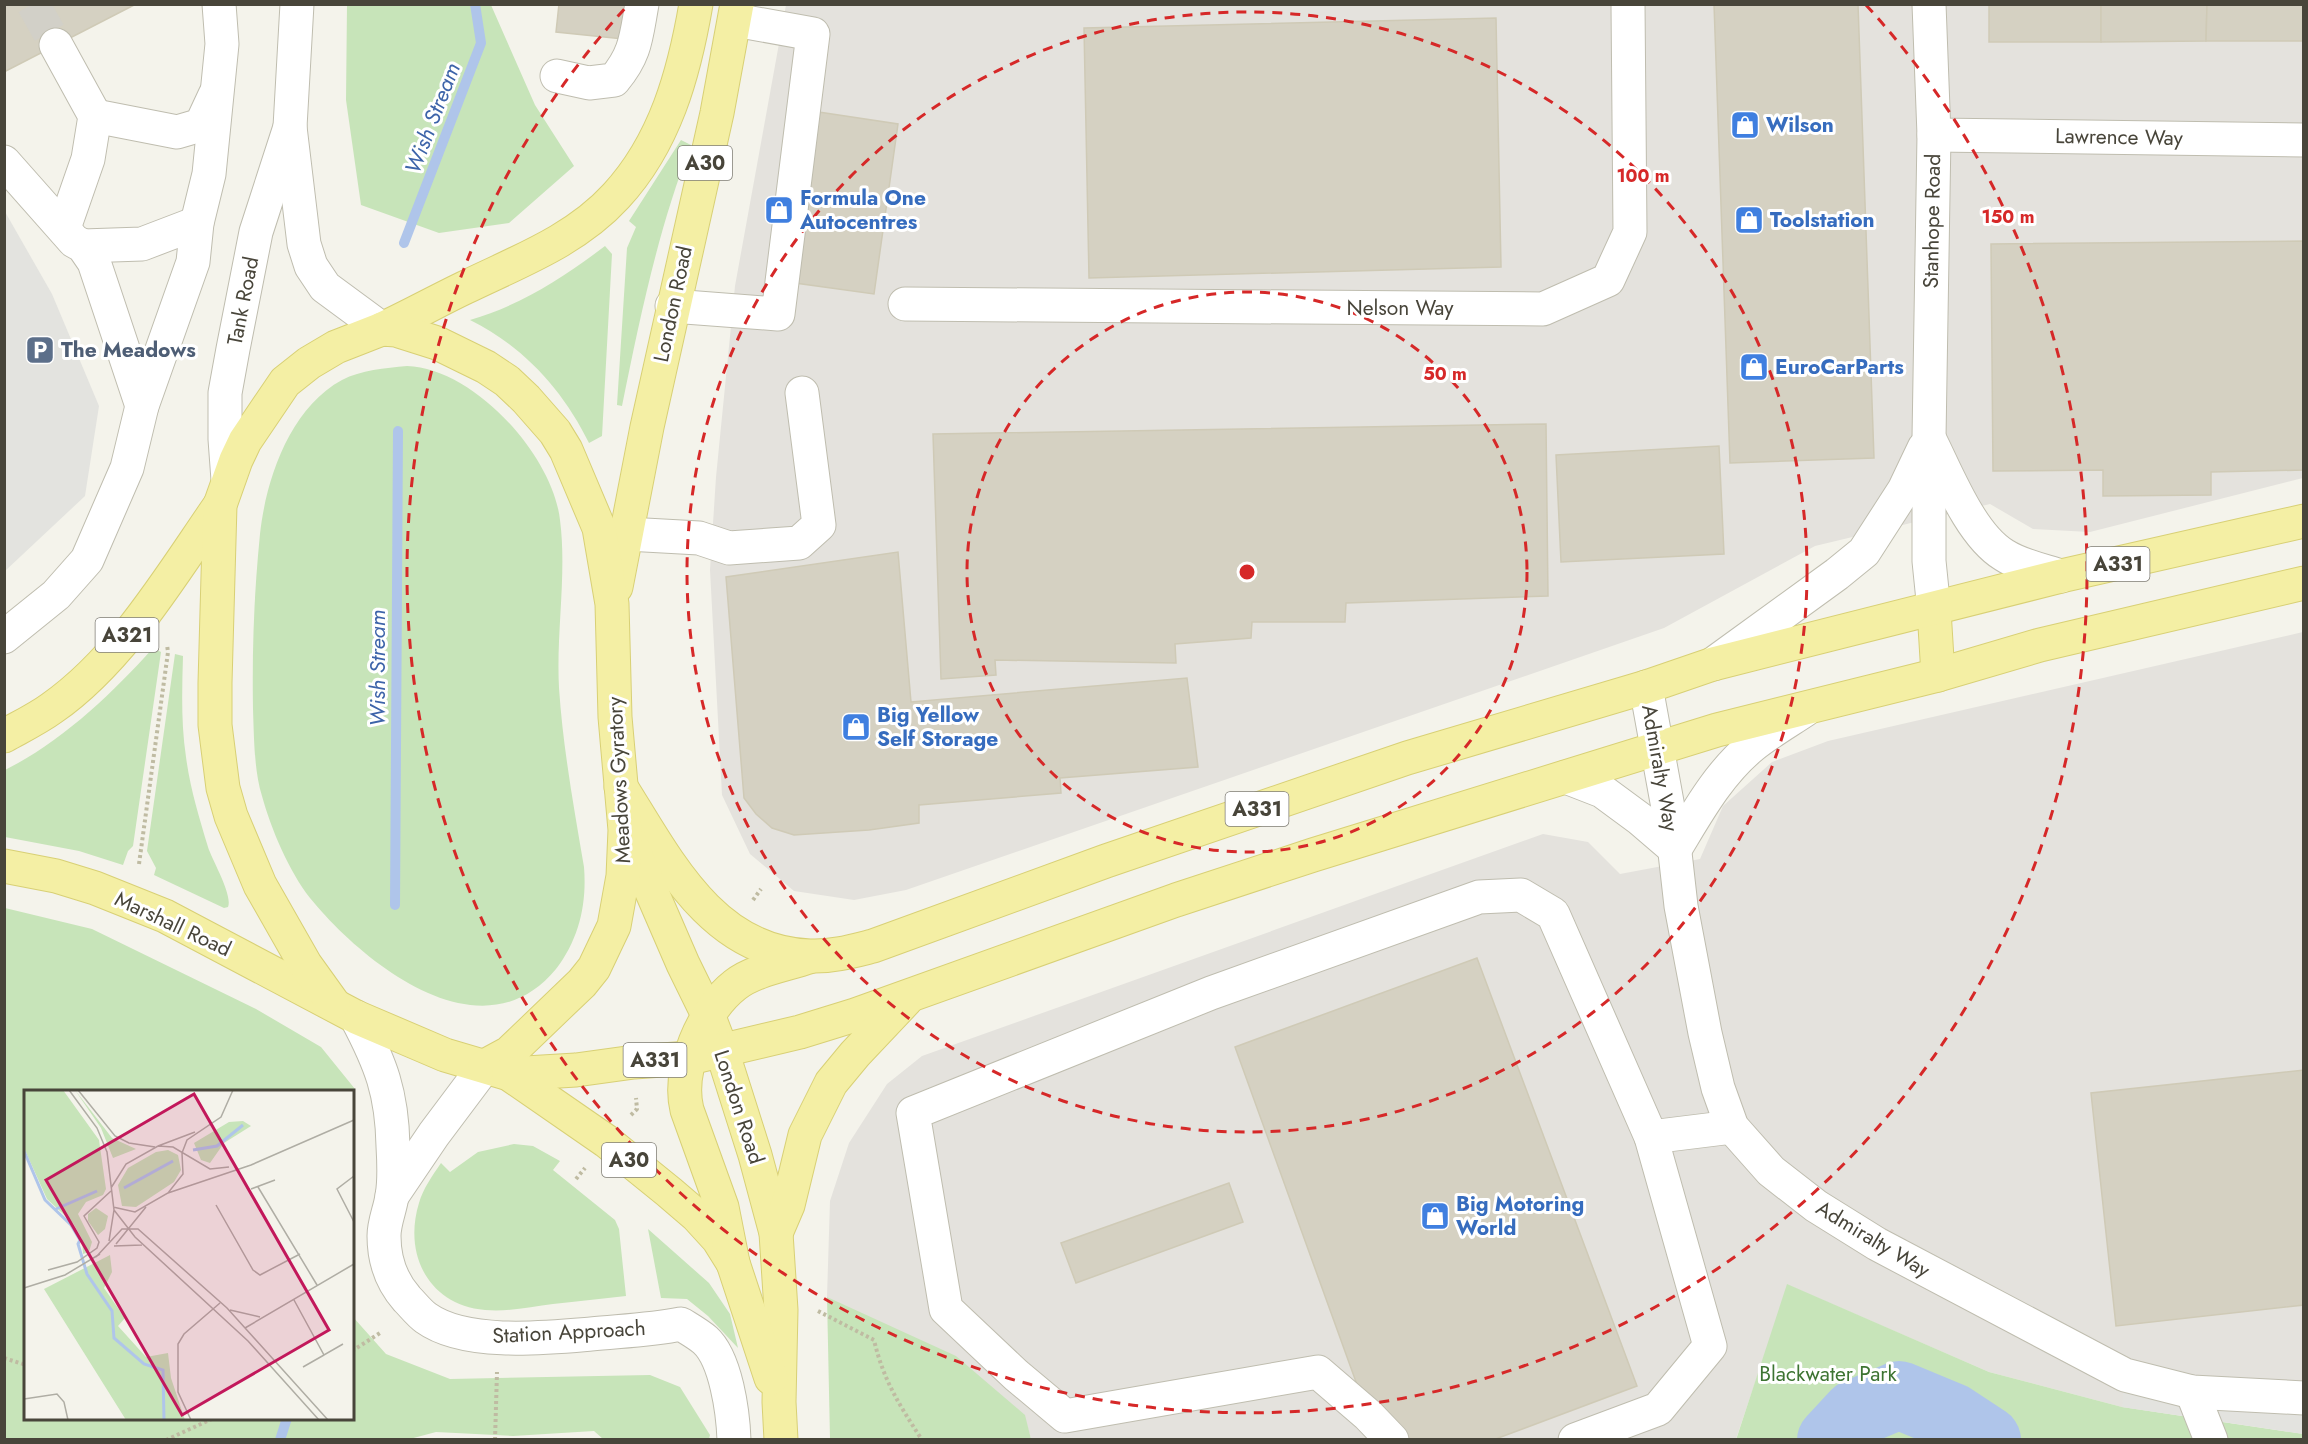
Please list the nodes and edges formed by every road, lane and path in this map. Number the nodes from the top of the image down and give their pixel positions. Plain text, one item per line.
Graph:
1 (219, 4) edge
2 (297, 4) edge
3 (642, 4) edge
4 (696, 4) edge
5 (1628, 4) edge
6 (1929, 4) edge
7 (736, 12) edge
8 (56, 45) tunnel mouth
9 (556, 76) dead end
10 (217, 91) junction
11 (95, 116) junction
12 (290, 127) junction
13 (1934, 135) junction
14 (2304, 140) edge
15 (4, 162) edge
16 (197, 223) junction
17 (73, 237) junction
18 (905, 304) dead end
19 (672, 306) junction
20 (382, 329) junction
21 (802, 393) dead end
22 (142, 406) junction
23 (1929, 438) junction
24 (224, 492) junction
25 (2304, 522) edge
26 (627, 534) junction
27 (2061, 576) junction
28 (2304, 584) edge
29 (612, 604) junction
30 (1934, 610) junction
31 (165, 636) dead end
32 (4, 638) edge
33 (1713, 664) junction
34 (1938, 675) junction
35 (1646, 687) junction
36 (1805, 710) junction
37 (4, 736) edge
38 (1656, 749) junction
39 (1566, 777) junction
40 (621, 788) junction
41 (625, 830) junction
42 (1675, 849) junction
43 (139, 864) dead end
44 (4, 866) edge
45 (810, 956) junction
46 (911, 994) junction
47 (344, 1010) junction
48 (709, 1017) junction
49 (722, 1051) junction
50 (690, 1058) junction
51 (497, 1070) junction
52 (1732, 1127) junction
53 (1651, 1137) junction
54 (392, 1196) junction
55 (776, 1233) junction
56 (733, 1263) junction
57 (809, 1306) dead end
58 (380, 1334) dead end
59 (354, 1350) edge
60 (4, 1358) edge
61 (24, 1364) edge
62 (497, 1369) dead end
63 (2192, 1392) junction
64 (2304, 1398) edge
65 (779, 1402) junction
66 (213, 1420) edge
67 (734, 1431) edge
68 (166, 1440) edge
69 (495, 1440) edge
70 (781, 1440) edge
71 (922, 1440) edge
72 (1392, 1440) edge
73 (1575, 1440) edge
74 (2211, 1440) edge

1 - 10 street
2 - 12 street, Tank Road
3 - 9 street
4 - 20 main road, A30
5 - 18 street, Nelson Way
6 - 13 street, Stanhope Road
7 - 19 main road, London Road / A30
7 - 19 street
8 - 11 street
10 - 11 street
10 - 16 street
11 - 17 street
12 - 20 street, Tank Road
12 - 24 street, Tank Road
13 - 14 street, Lawrence Way
13 - 23 street, Stanhope Road
15 - 17 street
16 - 17 street
16 - 22 street
17 - 22 street
19 - 26 main road, London Road / A30
20 - 24 main road
20 - 29 main road, Meadows Gyratory
21 - 26 street
22 - 32 street
23 - 27 street, Stanhope Road
23 - 30 street, Stanhope Road
23 - 33 street, Stanhope Road
24 - 37 main road, A321
24 - 47 main road
25 - 27 main road, A331
26 - 29 main road, London Road / A30
27 - 30 main road, A331
28 - 34 main road, A331
29 - 40 main road, Meadows Gyratory
30 - 33 main road, A331
30 - 34 main road
31 - 43 path
33 - 35 main road, A331
34 - 36 main road, A331
35 - 38 street, Admiralty Way
35 - 45 main road, A331
36 - 38 main road, A331
36 - 42 street, Admiralty Way
38 - 39 main road, A331
38 - 42 street, Admiralty Way
39 - 42 street, Admiralty Way
39 - 46 main road, A331
40 - 41 main road, Meadows Gyratory
40 - 45 main road, A331
41 - 48 main road, London Road / A30
41 - 51 main road, Meadows Gyratory
42 - 52 street, Admiralty Way
44 - 47 main road, Marshall Road
45 - 48 main road
46 - 49 main road, A331
46 - 55 main road
47 - 51 main road
47 - 54 street, Station Approach
48 - 49 main road, London Road / A30
48 - 50 main road
49 - 50 main road, A331
49 - 55 main road, London Road / A30
50 - 51 main road, A331
50 - 56 main road
51 - 54 street, Station Approach
51 - 56 main road, A30
52 - 53 street
52 - 63 street, Admiralty Way
53 - 72 street
53 - 73 street
54 - 67 street, Station Approach
55 - 65 main road, London Road / A30
56 - 65 main road, London Road / A30
57 - 71 path
58 - 59 path
60 - 61 path
62 - 69 path
63 - 64 street, Admiralty Way
63 - 74 street
65 - 70 main road, London Road / A30
66 - 68 path

